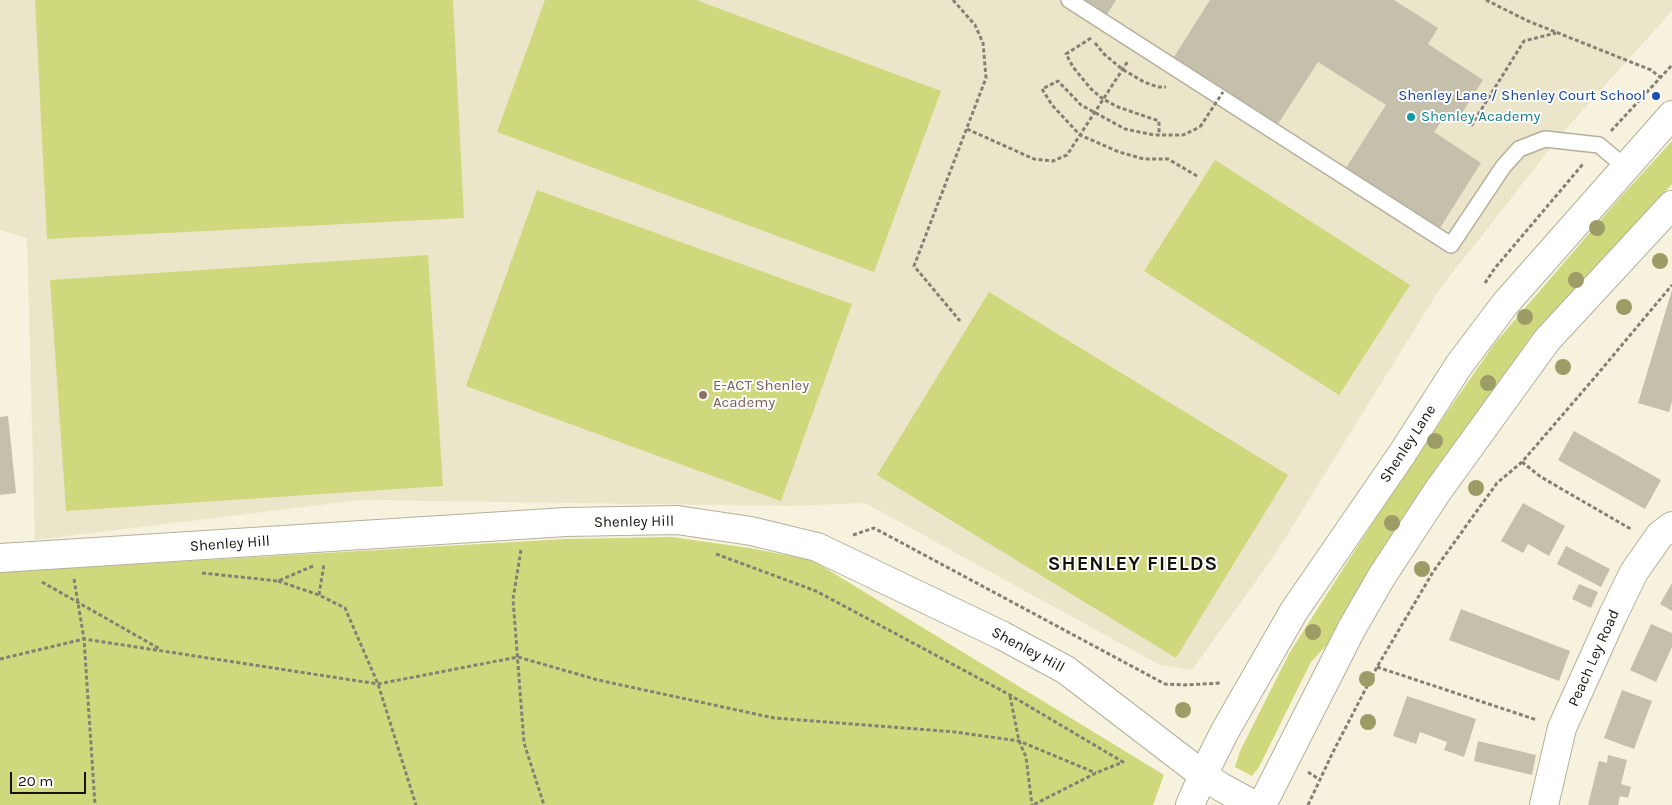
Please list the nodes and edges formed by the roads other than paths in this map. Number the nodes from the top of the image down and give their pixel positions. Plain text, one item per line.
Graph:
1 (1069, 0) edge
2 (1672, 114) edge
3 (1625, 167) junction
4 (1672, 206) edge
5 (1672, 526) edge
6 (0, 558) edge
7 (1202, 775) junction
8 (1190, 805) edge
9 (1254, 805) edge
10 (1262, 805) edge
11 (1544, 805) edge

1 - 3 lane
2 - 3 main road, Shenley Lane
3 - 7 main road, Shenley Lane
4 - 10 main road
5 - 11 main road, Peach Ley Road
6 - 7 main road, Shenley Hill
7 - 8 main road, Shenley Lane
7 - 9 main road, Shenley Hill

